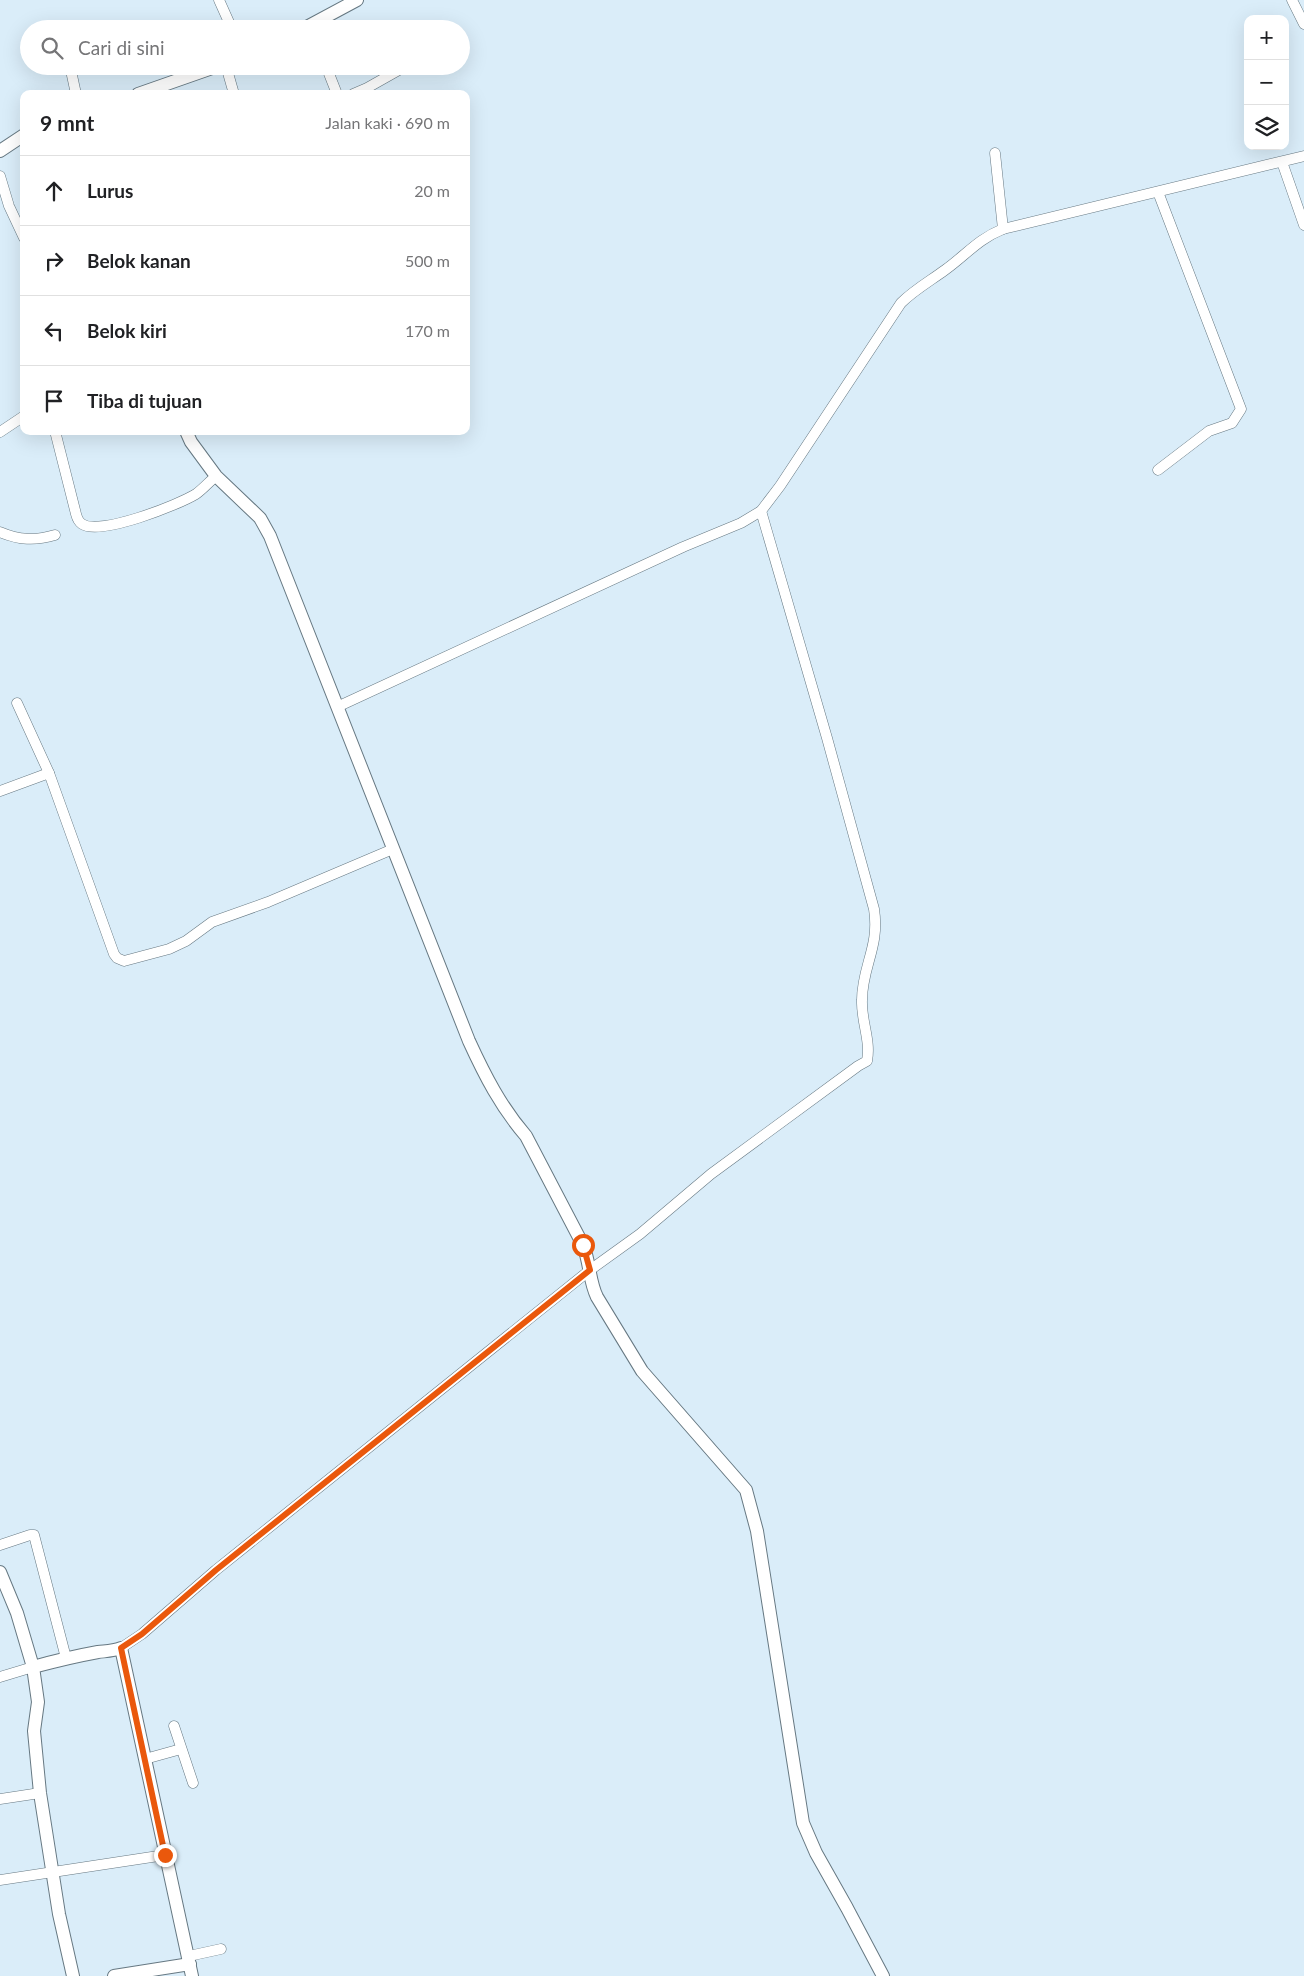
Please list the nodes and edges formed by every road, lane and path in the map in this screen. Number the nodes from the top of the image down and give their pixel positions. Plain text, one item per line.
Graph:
1 (219, 0) edge
2 (357, 0) edge
3 (1292, 0) edge
4 (228, 20) edge
5 (322, 20) edge
6 (1304, 24) edge
7 (72, 75) edge
8 (193, 75) edge
9 (224, 75) edge
10 (330, 75) edge
11 (390, 75) edge
12 (75, 90) edge
13 (150, 90) edge
14 (232, 90) edge
15 (335, 90) edge
16 (363, 90) edge
17 (20, 138) edge
18 (0, 151) edge
19 (995, 153) dead end
20 (1304, 156) edge
21 (1282, 162) junction
22 (0, 176) edge
23 (1158, 192) junction
24 (1304, 225) edge
25 (20, 229) edge
26 (1004, 229) junction
27 (20, 419) edge
28 (0, 432) edge
29 (56, 435) edge
30 (188, 435) edge
31 (1158, 470) dead end
32 (216, 476) junction
33 (761, 511) junction
34 (0, 532) edge
35 (55, 535) dead end
36 (17, 703) dead end
37 (337, 707) junction
38 (49, 773) junction
39 (0, 791) edge
40 (393, 849) junction
41 (590, 1270) junction
42 (0, 1544) edge
43 (0, 1572) edge
44 (121, 1648) junction
45 (66, 1658) junction
46 (33, 1668) junction
47 (0, 1677) edge
48 (174, 1726) dead end
49 (181, 1750) junction
50 (145, 1759) junction
51 (193, 1783) dead end
52 (40, 1793) junction
53 (0, 1799) edge
54 (165, 1855) junction
55 (53, 1873) junction
56 (0, 1880) edge
57 (221, 1949) dead end
58 (190, 1965) edge
59 (73, 1976) edge
60 (114, 1976) edge
61 (883, 1976) edge

1 - 4 street
2 - 5 street
3 - 6 street
7 - 12 street
8 - 13 street
9 - 14 street
10 - 15 street
11 - 16 street
17 - 18 street
19 - 26 street
20 - 21 street
21 - 23 street
21 - 24 street
22 - 25 street
23 - 26 street
23 - 31 street
26 - 33 street
27 - 28 street
29 - 32 street
30 - 32 street
32 - 37 street
33 - 37 street
33 - 41 street
34 - 35 street
36 - 38 street
37 - 40 street
38 - 39 street
38 - 40 street
40 - 41 street
41 - 44 street
41 - 61 street
42 - 45 street
43 - 46 street
44 - 45 street
44 - 50 street
45 - 46 street
46 - 47 street
46 - 52 street
48 - 49 street
49 - 50 street
49 - 51 street
50 - 54 street
52 - 53 street
52 - 55 street
54 - 55 street
54 - 58 street
55 - 56 street
55 - 59 street
57 - 58 street
58 - 60 street

